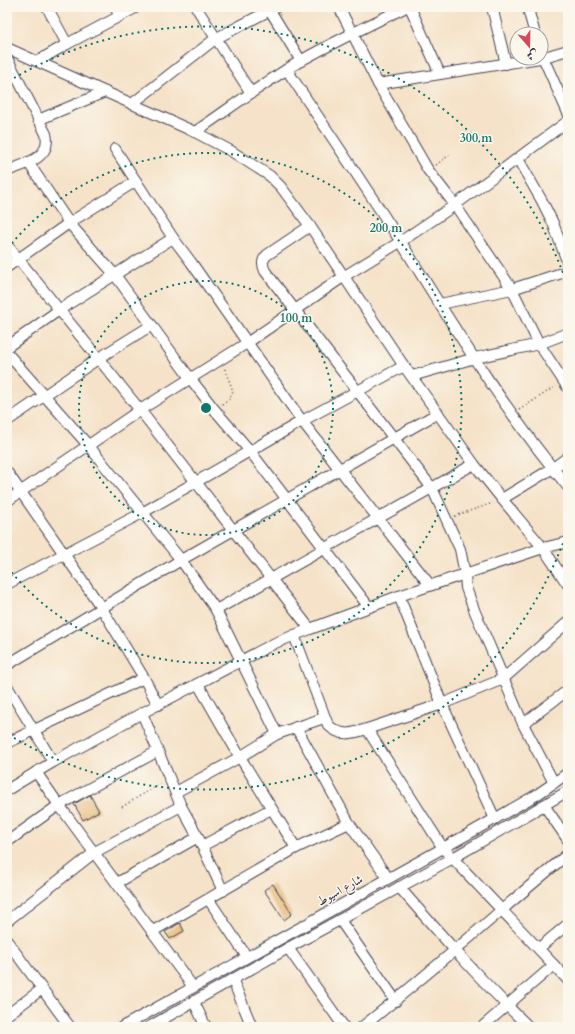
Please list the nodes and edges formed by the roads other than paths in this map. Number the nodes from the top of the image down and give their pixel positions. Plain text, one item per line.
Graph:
1 (47, 7) edge
2 (137, 7) edge
3 (196, 7) edge
4 (339, 7) edge
5 (406, 7) edge
6 (410, 7) edge
7 (492, 7) edge
8 (532, 7) edge
9 (271, 8) edge
10 (117, 12) edge
11 (533, 26) edge
12 (351, 33) junction
13 (215, 39) junction
14 (67, 44) junction
15 (7, 48) edge
16 (568, 50) edge
17 (549, 55) edge
18 (7, 58) edge
19 (38, 61) junction
20 (301, 61) junction
21 (509, 63) edge
22 (506, 64) junction
23 (545, 66) edge
24 (287, 70) junction
25 (440, 74) junction
26 (378, 84) junction
27 (105, 92) junction
28 (251, 93) junction
29 (132, 104) junction
30 (568, 113) edge
31 (38, 120) junction
32 (568, 122) edge
33 (195, 132) junction
34 (115, 149) dead end
35 (518, 159) junction
36 (28, 162) junction
37 (7, 171) edge
38 (136, 181) junction
39 (454, 205) junction
40 (69, 223) junction
41 (310, 226) junction
42 (173, 238) junction
43 (400, 242) junction
44 (7, 245) edge
45 (18, 259) junction
46 (568, 264) edge
47 (7, 267) edge
48 (568, 271) edge
49 (115, 275) junction
50 (343, 277) junction
51 (512, 289) junction
52 (440, 304) junction
53 (59, 310) junction
54 (294, 310) junction
55 (152, 325) junction
56 (568, 333) edge
57 (247, 343) junction
58 (539, 344) junction
59 (7, 347) edge
60 (7, 353) edge
61 (99, 358) junction
62 (475, 358) junction
63 (404, 366) junction
64 (412, 376) junction
65 (190, 378) junction
66 (566, 384) edge
67 (356, 391) junction
68 (45, 395) junction
69 (140, 410) junction
70 (438, 413) junction
71 (7, 421) edge
72 (302, 421) junction
73 (394, 439) junction
74 (88, 445) junction
75 (250, 451) junction
76 (568, 457) edge
77 (474, 464) junction
78 (552, 468) junction
79 (340, 470) junction
80 (7, 472) edge
81 (196, 481) junction
82 (568, 486) edge
83 (432, 488) junction
84 (21, 491) junction
85 (287, 499) junction
86 (502, 500) junction
87 (7, 501) edge
88 (142, 513) junction
89 (378, 518) junction
90 (234, 530) junction
91 (568, 542) edge
92 (543, 548) junction
93 (324, 549) junction
94 (64, 554) junction
95 (181, 560) junction
96 (465, 574) junction
97 (272, 578) junction
98 (7, 584) edge
99 (568, 585) edge
100 (430, 586) junction
101 (399, 596) junction
102 (101, 607) junction
103 (369, 607) junction
104 (216, 610) junction
105 (568, 622) edge
106 (310, 629) junction
107 (294, 635) junction
108 (242, 660) junction
109 (7, 664) edge
110 (144, 678) junction
111 (503, 679) junction
112 (198, 684) junction
113 (7, 686) edge
114 (568, 690) edge
115 (442, 704) junction
116 (158, 705) junction
117 (142, 713) junction
118 (324, 718) junction
119 (523, 724) junction
120 (296, 727) junction
121 (367, 729) junction
122 (34, 731) junction
123 (277, 734) junction
124 (7, 743) edge
125 (158, 751) junction
126 (240, 757) junction
127 (53, 762) junction
128 (36, 772) junction
129 (568, 773) edge
130 (554, 783) junction
131 (7, 790) edge
132 (568, 791) edge
133 (176, 792) junction
134 (58, 805) junction
135 (544, 805) junction
136 (181, 806) junction
137 (271, 809) junction
138 (495, 819) junction
139 (349, 822) junction
140 (568, 840) edge
141 (200, 841) junction
142 (7, 842) edge
143 (296, 848) junction
144 (443, 848) junction
145 (95, 852) junction
146 (568, 854) edge
147 (452, 858) junction
148 (388, 878) junction
149 (117, 883) junction
150 (399, 886) junction
151 (223, 891) junction
152 (208, 900) junction
153 (502, 909) junction
154 (340, 920) junction
155 (7, 921) edge
156 (568, 924) edge
157 (153, 931) junction
158 (7, 941) edge
159 (288, 948) junction
160 (538, 948) junction
161 (456, 951) junction
162 (247, 957) junction
163 (554, 965) junction
164 (568, 980) edge
165 (233, 981) junction
166 (194, 987) junction
167 (42, 989) junction
168 (396, 1001) junction
169 (194, 1002) junction
170 (507, 1005) junction
171 (7, 1014) edge
172 (70, 1027) edge
173 (122, 1027) edge
174 (150, 1027) edge
175 (206, 1027) edge
176 (252, 1027) edge
177 (344, 1027) edge
178 (362, 1027) edge
179 (482, 1027) edge
180 (529, 1027) edge

1 - 14 street
2 - 10 street
3 - 13 street
4 - 12 street
5 - 12 street
6 - 25 street
7 - 22 street
8 - 11 street
9 - 13 street
9 - 20 street
10 - 14 street
12 - 20 street
12 - 26 street
13 - 28 street
13 - 29 street
14 - 19 street
15 - 19 street
16 - 17 street
18 - 31 street
19 - 27 street
20 - 24 street
21 - 22 street
22 - 25 street
23 - 30 street
24 - 28 street
24 - 43 street
25 - 26 street
26 - 39 street
27 - 29 street
27 - 31 street
28 - 33 street
29 - 33 street
31 - 36 street
32 - 35 street
33 - 41 street
34 - 38 street
35 - 39 street
35 - 46 street
36 - 37 street
36 - 40 street
38 - 40 street
38 - 42 street
39 - 43 street
39 - 51 street
40 - 45 street
40 - 49 street
41 - 50 street
41 - 54 street
42 - 49 street
42 - 57 street
43 - 50 street
43 - 52 street
44 - 45 street
45 - 47 street
45 - 53 street
48 - 51 street
49 - 53 street
49 - 55 street
50 - 54 street
50 - 63 street
51 - 52 street
51 - 58 street
52 - 62 street
53 - 59 street
53 - 61 street
54 - 57 street
54 - 67 street
55 - 61 street
55 - 65 street
56 - 58 street
57 - 65 street
57 - 72 street
58 - 62 street
58 - 66 street
60 - 68 street
61 - 68 street
61 - 69 street
62 - 64 street
62 - 78 street
63 - 64 street
63 - 67 street
64 - 70 street
65 - 69 street
65 - 75 street
67 - 72 street
67 - 73 street
68 - 71 street
68 - 74 street
69 - 74 street
69 - 81 street
70 - 73 street
70 - 77 street
72 - 75 street
72 - 79 street
73 - 79 street
73 - 83 street
74 - 84 street
74 - 88 street
75 - 81 street
75 - 85 street
76 - 78 street
77 - 83 street
77 - 86 street
78 - 82 street
78 - 86 street
79 - 85 street
79 - 89 street
80 - 84 street
81 - 88 street
81 - 90 street
83 - 89 street
83 - 96 street
84 - 87 street
84 - 94 street
85 - 90 street
85 - 93 street
86 - 92 street
88 - 94 street
88 - 95 street
89 - 93 street
89 - 100 street
90 - 95 street
90 - 97 street
91 - 92 street
92 - 96 street
92 - 99 street
93 - 97 street
93 - 103 street
94 - 98 street
94 - 102 street
95 - 102 street
95 - 104 street
96 - 100 street
96 - 111 street
97 - 104 street
97 - 106 street
100 - 101 street
101 - 103 street
101 - 115 street
102 - 109 street
102 - 110 street
103 - 106 street
104 - 108 street
105 - 111 street
106 - 107 street
107 - 108 street
107 - 118 street
108 - 112 street
108 - 123 street
110 - 116 street
110 - 122 street
111 - 115 street
111 - 119 street
112 - 116 street
112 - 126 street
113 - 122 street
114 - 119 street
115 - 121 street
115 - 138 street
116 - 117 street
117 - 125 street
117 - 127 street
118 - 120 street
118 - 121 street
119 - 130 street
120 - 123 street
120 - 139 street
121 - 144 street
122 - 124 street
122 - 127 street
123 - 126 street
125 - 133 street
125 - 134 street
126 - 133 street
126 - 137 street
127 - 128 street
128 - 131 street
128 - 134 street
129 - 130 street, شارع اسيوط
130 - 138 street, شارع اسيوط
132 - 135 street
133 - 136 street
134 - 142 street
134 - 145 street
135 - 140 street
135 - 147 street
136 - 141 street
136 - 145 street
137 - 141 street
137 - 143 street
138 - 144 street, شارع اسيوط
139 - 143 street
139 - 148 street
141 - 149 street
141 - 151 street
143 - 151 street
144 - 147 street
144 - 148 street, شارع اسيوط
145 - 149 street
145 - 155 street
146 - 153 street
147 - 150 street
147 - 153 street
148 - 162 street, شارع اسيوط
149 - 157 street
150 - 154 street
150 - 161 street
151 - 152 street
152 - 157 street
152 - 162 street
153 - 160 street
153 - 161 street
154 - 159 street
154 - 168 street
156 - 160 street
157 - 166 street
158 - 167 street
159 - 165 street
159 - 177 street
160 - 163 street
161 - 168 street
161 - 170 street
162 - 166 street, شارع اسيوط
163 - 164 street
163 - 170 street
165 - 169 street
165 - 176 street
166 - 173 street, شارع اسيوط
167 - 171 street
167 - 172 street
168 - 178 street
169 - 174 street
169 - 175 street
170 - 179 street
170 - 180 street

